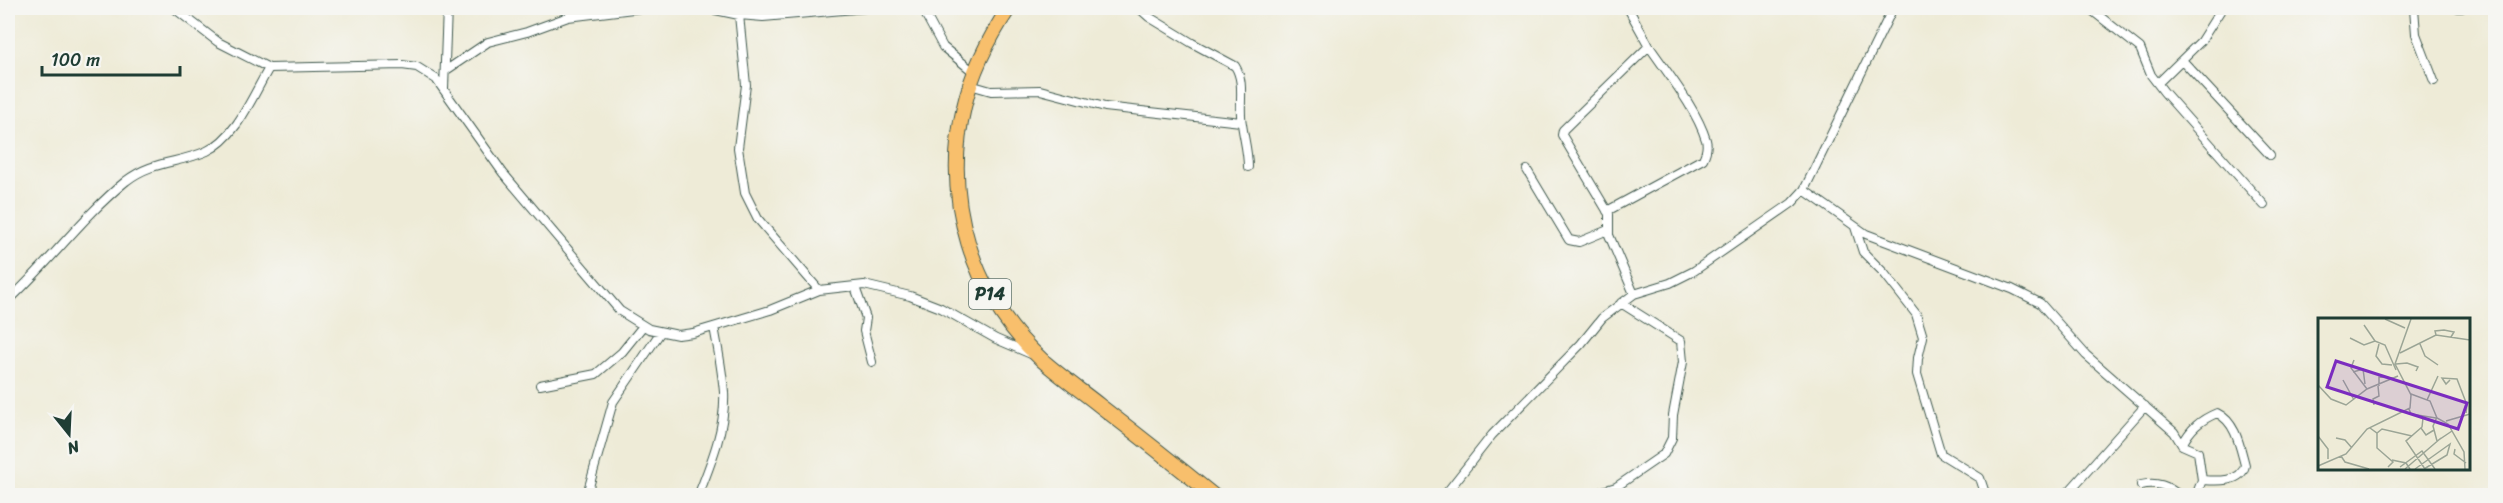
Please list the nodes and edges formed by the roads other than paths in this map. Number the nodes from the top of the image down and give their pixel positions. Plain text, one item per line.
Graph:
1 (174, 8) edge
2 (447, 8) edge
3 (641, 8) edge
4 (706, 8) edge
5 (866, 8) edge
6 (922, 8) edge
7 (1009, 8) edge
8 (1139, 8) edge
9 (1628, 8) edge
10 (1893, 8) edge
11 (2089, 8) edge
12 (2222, 8) edge
13 (2414, 8) edge
14 (739, 15) junction
15 (1649, 46) junction
16 (2182, 60) junction
17 (269, 68) junction
18 (445, 71) junction
19 (973, 79) junction
20 (2434, 81) dead end
21 (2158, 83) junction
22 (444, 88) junction
23 (1241, 122) junction
24 (2270, 155) dead end
25 (1248, 167) dead end
26 (1527, 170) dead end
27 (1804, 190) junction
28 (2264, 205) dead end
29 (1607, 211) junction
30 (1855, 227) junction
31 (1608, 230) junction
32 (855, 287) junction
33 (819, 290) junction
34 (1634, 294) junction
35 (8, 301) edge
36 (1621, 303) junction
37 (644, 326) junction
38 (714, 327) junction
39 (660, 333) junction
40 (1042, 360) junction
41 (872, 362) dead end
42 (540, 385) dead end
43 (2145, 406) junction
44 (2182, 445) junction
45 (2202, 480) junction
46 (2141, 485) dead end
47 (8, 490) edge
48 (587, 494) edge
49 (12, 495) edge
50 (698, 495) edge
51 (1214, 495) edge
52 (1444, 495) edge
53 (1586, 495) edge
54 (1986, 495) edge
55 (2066, 495) edge
56 (2180, 495) edge
57 (2196, 495) edge

1 - 17 street
2 - 18 street
3 - 18 street
4 - 14 street
5 - 14 street
6 - 19 street
7 - 19 main road, P14
8 - 23 street
9 - 15 street
10 - 27 street
11 - 21 street
12 - 16 street
13 - 20 street
14 - 33 street
15 - 29 street
15 - 29 street
16 - 21 street
16 - 24 street
17 - 22 street
17 - 35 street
18 - 22 street
19 - 23 street
19 - 40 main road, P14
21 - 28 street
22 - 37 street
23 - 25 street
26 - 31 street
27 - 30 street
27 - 34 street
29 - 31 street
30 - 43 street
30 - 54 street
31 - 34 street
32 - 33 street
32 - 40 street
32 - 41 street
33 - 38 street
34 - 36 street
36 - 52 street
36 - 53 street
37 - 39 street
37 - 42 street
38 - 39 street
38 - 50 street
39 - 48 street
40 - 51 main road, P14
43 - 44 street
43 - 55 street
44 - 45 street
44 - 45 street
45 - 57 street
46 - 56 street
47 - 49 street

